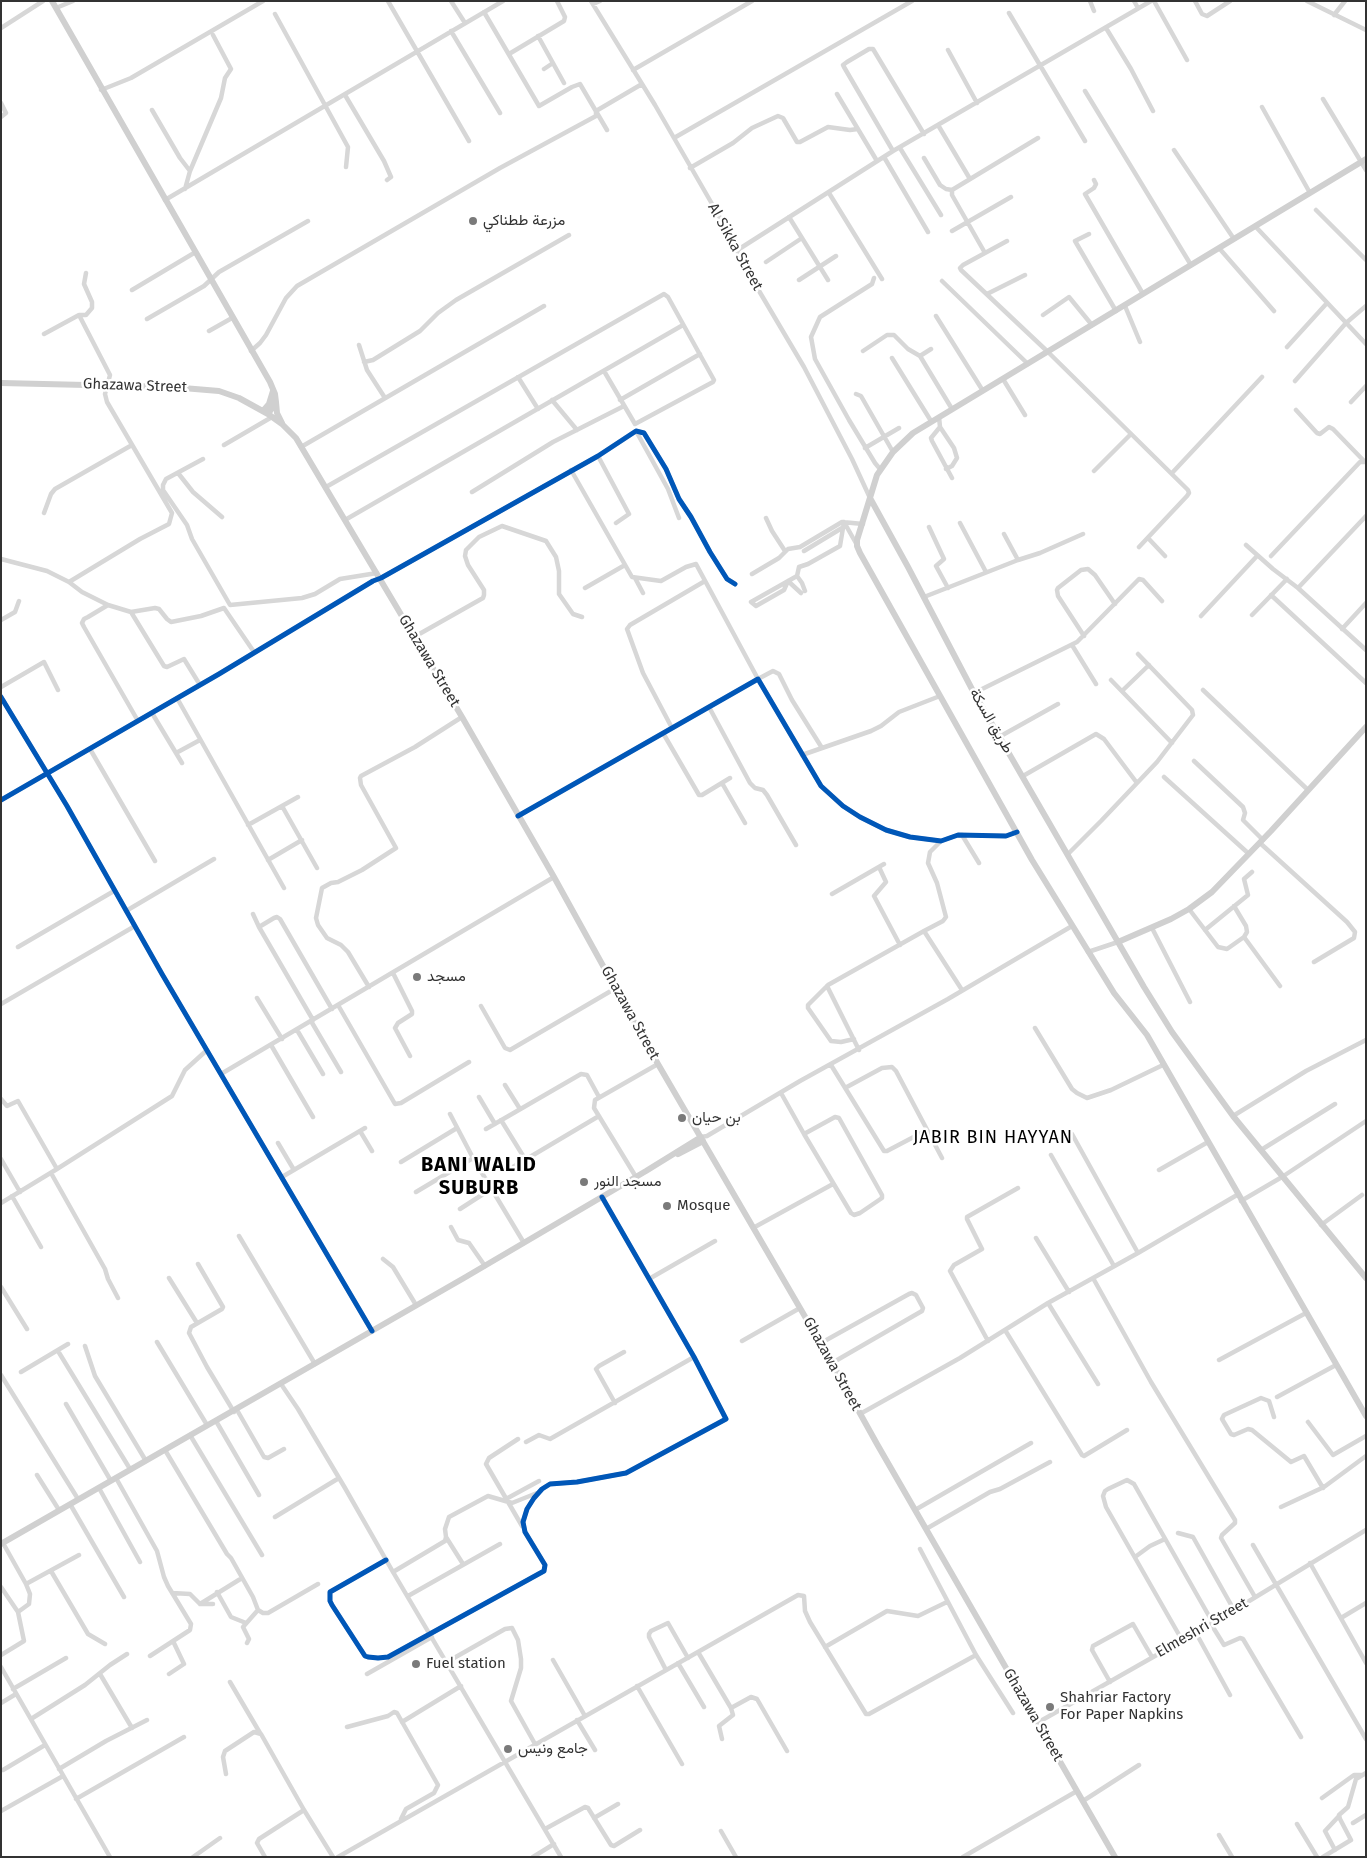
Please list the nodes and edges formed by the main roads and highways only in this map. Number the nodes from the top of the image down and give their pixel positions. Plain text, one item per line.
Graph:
1 (52, 1) edge
2 (1363, 160) edge
3 (1, 383) edge
4 (273, 390) junction
5 (276, 402) junction
6 (268, 414) junction
7 (282, 424) junction
8 (870, 498) junction
9 (1366, 727) edge
10 (1118, 942) junction
11 (695, 1128) junction
12 (704, 1141) junction
13 (690, 1146) junction
14 (1364, 1274) edge
15 (1366, 1416) edge
16 (2, 1544) edge
17 (1115, 1857) edge

1 - 4 main road
2 - 8 main road
3 - 6 main road, Ghazawa Street
4 - 5 main road
4 - 6 main road
5 - 6 main road
5 - 7 main road
6 - 7 main road, Ghazawa Street
7 - 11 main road, Ghazawa Street
8 - 10 main road, طريق السكة
8 - 15 main road
9 - 10 main road
10 - 14 main road, طريق السكة
11 - 12 main road, Ghazawa Street
11 - 13 main road
12 - 13 main road
12 - 13 main road
12 - 17 main road, Ghazawa Street
13 - 16 main road

